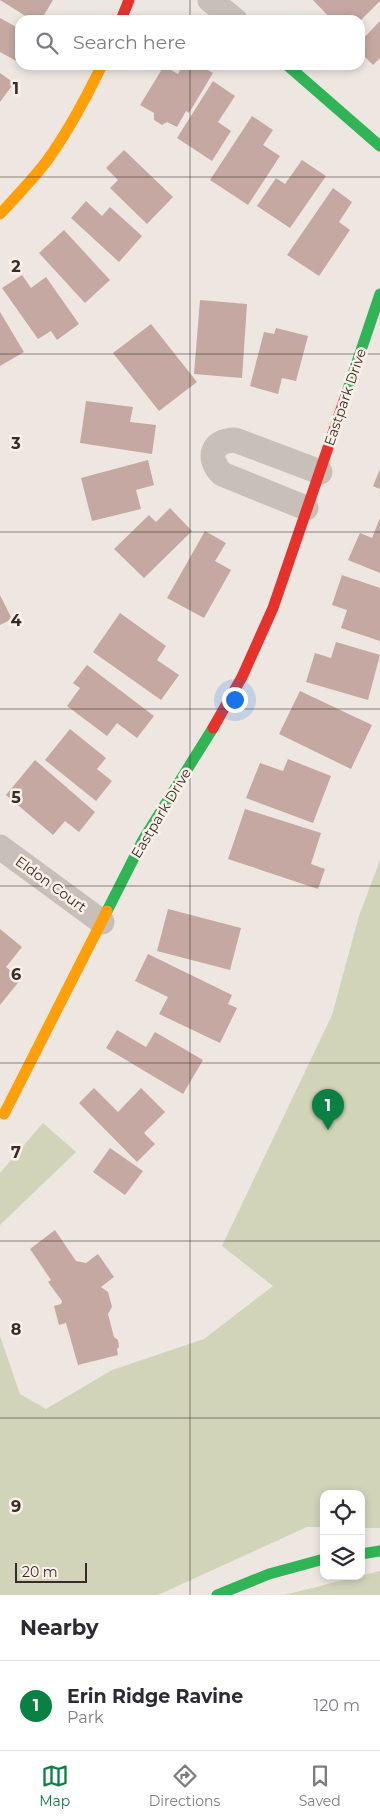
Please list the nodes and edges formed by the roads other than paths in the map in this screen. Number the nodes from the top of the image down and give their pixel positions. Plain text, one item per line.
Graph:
1 (129, 0) edge
2 (210, 0) edge
3 (123, 15) edge
4 (229, 15) edge
5 (100, 70) edge
6 (293, 70) edge
7 (380, 146) edge
8 (0, 214) edge
9 (380, 294) edge
10 (320, 472) junction
11 (306, 508) junction
12 (0, 847) edge
13 (102, 922) junction
14 (4, 1114) dead end
15 (380, 1551) edge
16 (365, 1553) edge
17 (320, 1560) edge
18 (217, 1595) edge

1 - 3 street
2 - 4 street
5 - 8 street
6 - 7 street
9 - 10 street, Eastpark Drive
10 - 11 street, Eastpark Drive
10 - 11 street
11 - 13 street, Eastpark Drive
12 - 13 street, Eldon Court
13 - 14 street, Eastpark Drive
15 - 16 street
17 - 18 street

